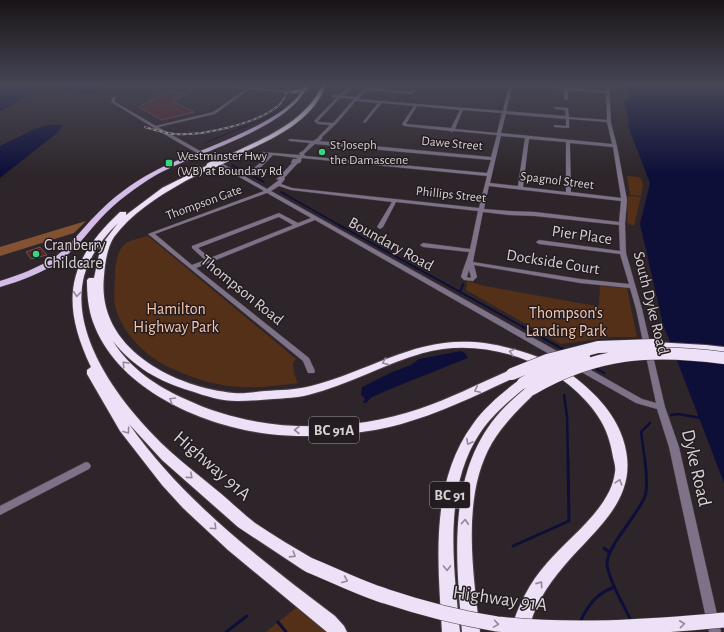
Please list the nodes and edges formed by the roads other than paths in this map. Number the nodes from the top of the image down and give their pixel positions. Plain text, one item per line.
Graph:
1 (134, 114) edge
2 (204, 114) edge
3 (279, 114) edge
4 (302, 114) edge
5 (322, 114) edge
6 (342, 114) edge
7 (371, 114) edge
8 (412, 114) edge
9 (460, 114) edge
10 (505, 114) edge
11 (532, 114) edge
12 (568, 114) edge
13 (609, 114) edge
14 (568, 118) junction
15 (609, 121) junction
16 (365, 122) dead end
17 (333, 124) junction
18 (555, 126) dead end
19 (155, 127) junction
20 (452, 131) junction
21 (499, 135) junction
22 (526, 138) junction
23 (290, 140) dead end
24 (315, 142) junction
25 (568, 142) junction
26 (214, 146) junction
27 (615, 146) junction
28 (192, 147) junction
29 (200, 152) junction
30 (264, 153) dead end
31 (272, 154) junction
32 (188, 157) junction
33 (300, 157) junction
34 (493, 159) junction
35 (208, 165) junction
36 (256, 169) dead end
37 (490, 176) junction
38 (281, 178) junction
39 (278, 184) junction
40 (487, 184) junction
41 (520, 188) junction
42 (268, 190) junction
43 (569, 194) junction
44 (395, 200) junction
45 (624, 200) junction
46 (481, 209) junction
47 (315, 218) junction
48 (622, 224) junction
49 (298, 225) junction
50 (380, 227) dead end
51 (151, 234) joint
52 (539, 242) dead end
53 (106, 243) junction
54 (423, 245) dead end
55 (472, 251) junction
56 (623, 253) junction
57 (209, 260) junction
58 (192, 267) junction
59 (0, 284) edge
60 (633, 286) junction
61 (639, 346) junction
62 (724, 351) edge
63 (724, 358) edge
64 (92, 360) junction
65 (311, 371) dead end
66 (528, 386) junction
67 (661, 407) junction
68 (86, 466) dead end
69 (0, 511) edge
70 (724, 620) edge
71 (471, 631) edge
72 (338, 632) edge
73 (451, 632) edge
74 (519, 632) edge
75 (714, 632) edge

1 - 19 street, Boundary Road
2 - 19 street
3 - 26 main road
4 - 35 highway, Highway 91A / BC 91A, bridge
5 - 17 street
6 - 17 street
7 - 16 street
8 - 20 street
9 - 20 street
10 - 21 street
11 - 14 street
12 - 14 street
13 - 15 street, South Dyke Road
14 - 15 street
14 - 18 street
15 - 27 street, South Dyke Road
17 - 24 street
19 - 28 street, Boundary Road
20 - 21 street
21 - 22 street
21 - 34 street
22 - 25 street
22 - 41 street
23 - 24 street, Dawe Street
24 - 33 street
24 - 34 street, Dawe Street
25 - 27 street
25 - 43 street
26 - 28 main road
26 - 29 main road
27 - 45 street, South Dyke Road
28 - 29 street, Boundary Road
28 - 32 main road
29 - 32 main road
29 - 42 street, Boundary Road
30 - 31 street
31 - 33 street
31 - 36 street
32 - 59 main road
33 - 37 street
33 - 38 street
34 - 37 street
35 - 53 highway, Highway 91A / BC 91A
35 -> 64 highway, Highway 91A / BC 91A
37 - 40 street
38 - 39 street
38 - 42 street
39 - 42 street
39 - 44 street, Phillips Street
40 - 41 street, Spagnol Street
40 - 46 street
41 - 43 street, Spagnol Street
42 - 47 street, Boundary Road
42 - 51 street, Thompson Gate
43 - 45 street, Spagnol Street
44 - 46 street, Phillips Street
44 - 50 street
45 - 48 street, South Dyke Road
46 - 48 street, Phillips Street
46 - 55 street
47 - 49 street
47 - 67 street, Boundary Road
48 - 56 street, South Dyke Road
49 - 57 street
49 - 57 street
51 - 58 street, Thompson Road
52 - 56 street, Pier Place
61 -> 53 highway, Highway 91A / BC 91A, bridge
74 -> 53 highway
54 - 55 street
55 - 60 street, Dockside Court
56 - 60 street, South Dyke Road
57 - 58 street
58 - 65 street, Thompson Road
60 - 67 street, South Dyke Road
61 - 62 highway, BC 91, bridge
61 - 66 highway, BC 91, bridge
63 - 66 highway, BC 91, bridge
64 -> 70 highway, Highway 91A / BC 91A, bridge
64 -> 72 highway
71 -> 66 highway, BC 91
66 -> 73 highway, BC 91
67 - 75 street, Dyke Road
68 - 69 street

